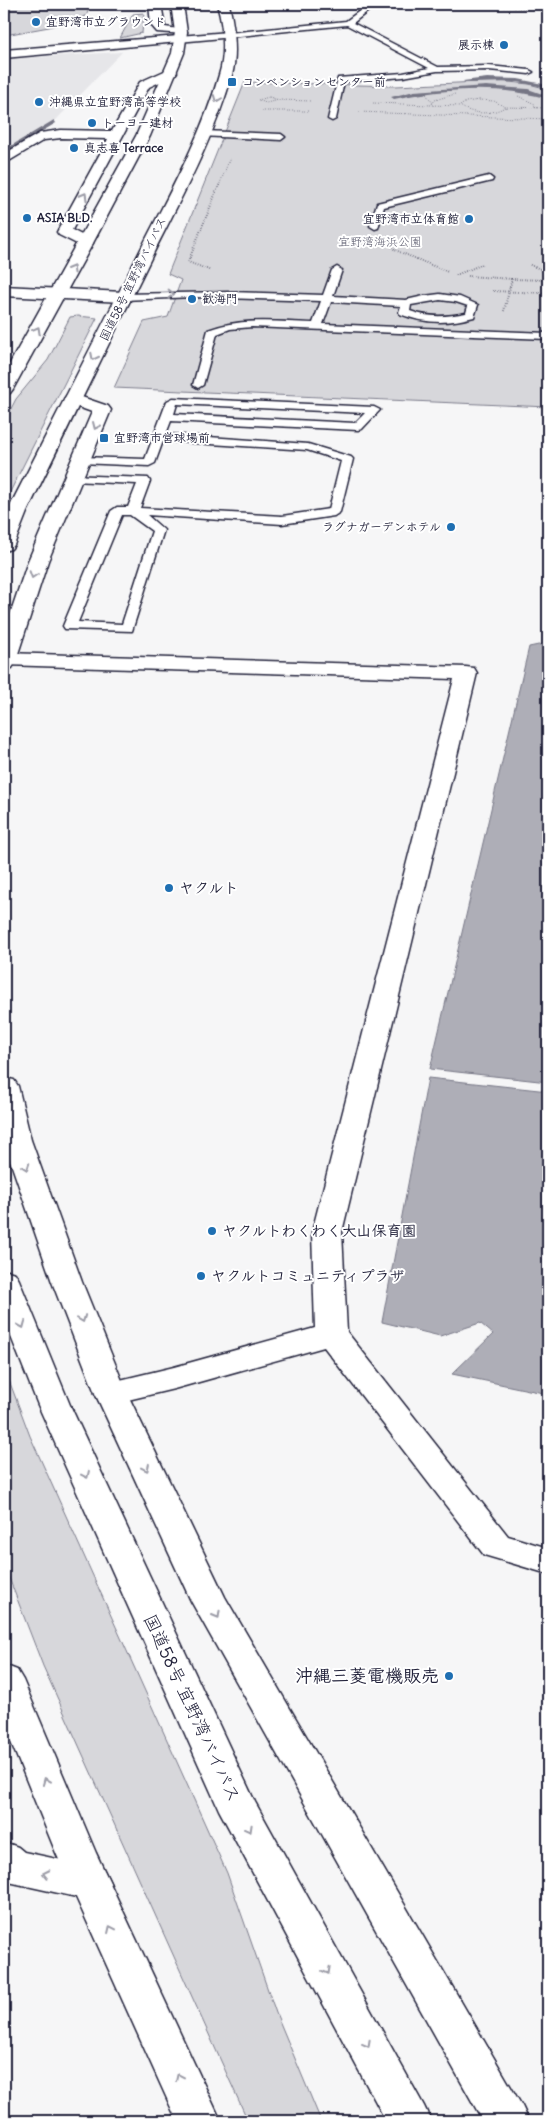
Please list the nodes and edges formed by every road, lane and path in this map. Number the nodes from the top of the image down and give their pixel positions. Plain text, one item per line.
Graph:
1 (155, 4) edge
2 (177, 4) edge
3 (223, 4) edge
4 (373, 4) edge
5 (467, 4) edge
6 (548, 10) edge
7 (348, 23) junction
8 (228, 35) junction
9 (181, 36) junction
10 (4, 54) edge
11 (437, 69) junction
12 (172, 72) junction
13 (529, 72) dead end
14 (457, 94) dead end
15 (516, 96) dead end
16 (280, 100) junction
17 (288, 100) dead end
18 (432, 105) dead end
19 (504, 107) junction
20 (535, 108) junction
21 (548, 108) edge
22 (333, 115) junction
23 (548, 118) edge
24 (202, 134) junction
25 (118, 135) junction
26 (240, 136) junction
27 (281, 136) dead end
28 (4, 160) edge
29 (489, 179) dead end
30 (375, 226) joint
31 (86, 243) junction
32 (483, 264) dead end
33 (530, 265) dead end
34 (337, 270) dead end
35 (212, 271) dead end
36 (548, 272) edge
37 (455, 275) junction
38 (512, 279) junction
39 (548, 280) edge
40 (4, 291) edge
41 (508, 292) dead end
42 (57, 294) junction
43 (123, 297) junction
44 (327, 299) junction
45 (162, 306) dead end
46 (405, 308) junction
47 (318, 309) junction
48 (434, 320) junction
49 (317, 327) junction
50 (431, 332) junction
51 (548, 336) edge
52 (198, 384) dead end
53 (4, 389) edge
54 (73, 399) junction
55 (167, 417) junction
56 (159, 437) junction
57 (149, 464) junction
58 (76, 469) junction
59 (144, 481) junction
60 (134, 511) junction
61 (4, 545) edge
62 (4, 660) edge
63 (4, 1086) edge
64 (4, 1280) edge
65 (331, 1334) junction
66 (111, 1393) junction
67 (548, 1561) edge
68 (4, 1680) edge
69 (4, 1859) edge
70 (90, 1883) junction
71 (200, 2121) edge
72 (409, 2121) edge
73 (507, 2121) edge

1 - 9 main road
2 - 9 main road
3 - 8 main road, 国道58号 宜野湾バイパス
4 - 7 lane
5 - 6 path
7 - 8 lane
7 - 11 lane
8 - 9 main road
8 -> 24 main road, 国道58号 宜野湾バイパス
9 - 10 main road
9 - 12 main road
11 - 13 lane
11 - 22 lane
12 - 25 main road
12 - 31 main road
14 - 18 path
15 - 20 path
16 - 16 path
16 - 17 path
19 - 19 path
19 - 20 path
20 - 21 path
22 - 23 path
22 - 26 path
24 - 26 lane
24 - 43 main road, 国道58号 宜野湾バイパス
25 - 28 main road
31 -> 25 main road
26 - 27 lane
26 - 35 path
29 - 30 lane
30 - 37 path
42 -> 31 main road
32 - 37 path
33 - 36 path
34 - 44 lane
37 - 38 path
38 - 39 path
38 - 41 path
40 - 42 main road
42 - 43 main road
53 -> 42 main road
43 -> 44 lane
43 - 45 lane
43 -> 54 main road, 国道58号 宜野湾バイパス
44 - 46 lane
44 - 47 lane
46 - 47 lane
46 - 48 lane
46 - 48 lane
47 - 49 lane
48 - 50 lane
49 - 50 lane
49 - 52 lane
50 - 51 lane
54 -> 58 main road
54 - 61 main road, 国道58号 宜野湾バイパス
55 - 55 lane
55 - 56 lane
56 - 57 lane
56 - 60 lane
57 - 58 lane
57 - 59 lane
58 - 59 lane
58 -> 62 main road
59 - 60 lane
60 - 60 lane
62 - 65 main road
63 -> 66 main road
64 -> 72 main road, 国道58号 宜野湾バイパス
65 - 66 main road
65 - 67 main road
66 -> 73 main road
70 -> 68 main road
70 -> 69 main road
71 -> 70 main road

